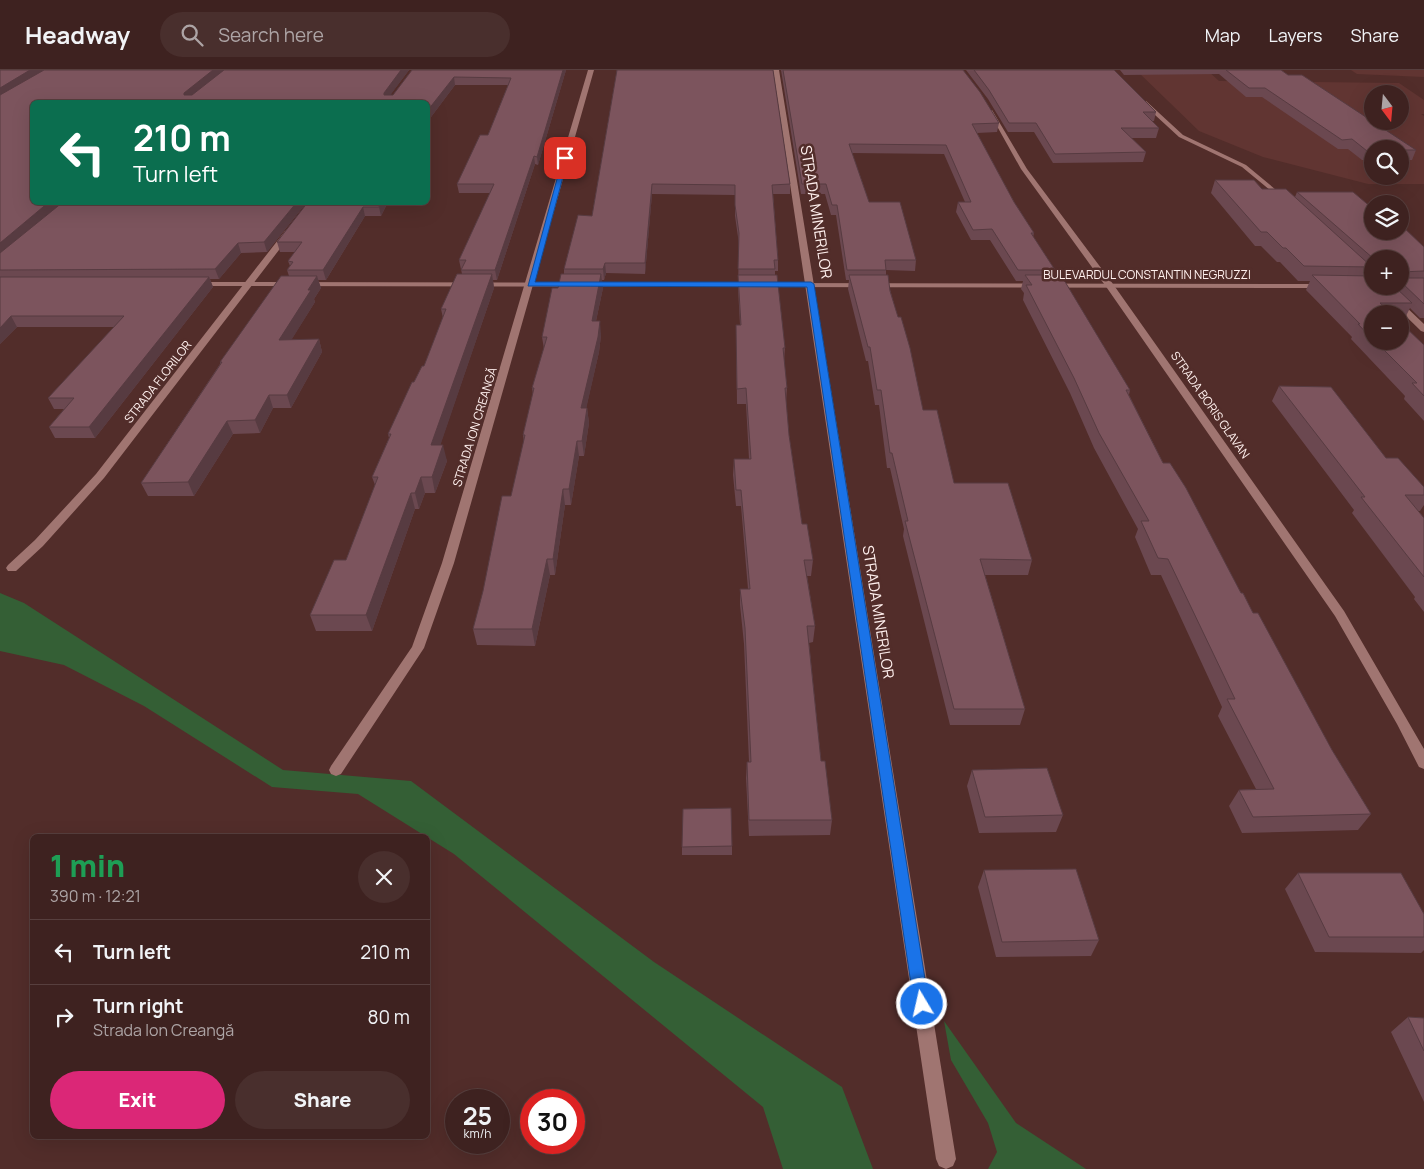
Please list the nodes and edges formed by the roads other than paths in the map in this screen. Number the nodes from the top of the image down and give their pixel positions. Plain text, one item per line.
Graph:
1 (591, 70) edge
2 (776, 70) edge
3 (1137, 95) edge
4 (984, 100) edge
5 (1293, 207) edge
6 (296, 223) edge
7 (189, 284) edge
8 (249, 284) junction
9 (811, 284) junction
10 (530, 285) junction
11 (1110, 286) junction
12 (1329, 286) edge
13 (1388, 295) edge
14 (1424, 329) edge
15 (12, 568) dead end
16 (1424, 763) edge
17 (336, 770) dead end
18 (946, 1159) dead end

1 - 10 street, STRADA ION CREANGĂ
2 - 9 street, STRADA MINERILOR
3 - 5 street
4 - 11 street, STRADA BORIS GLAVAN
6 - 8 street, STRADA FLORILOR
7 - 8 street, BULEVARDUL CONSTANTIN NEGRUZZI
8 - 10 street, BULEVARDUL CONSTANTIN NEGRUZZI
8 - 15 street, STRADA FLORILOR
9 - 10 street, BULEVARDUL CONSTANTIN NEGRUZZI
9 - 11 street, BULEVARDUL CONSTANTIN NEGRUZZI
9 - 18 street, STRADA MINERILOR
10 - 17 street, STRADA ION CREANGĂ
11 - 12 street, BULEVARDUL CONSTANTIN NEGRUZZI
11 - 16 street, STRADA BORIS GLAVAN
13 - 14 street

